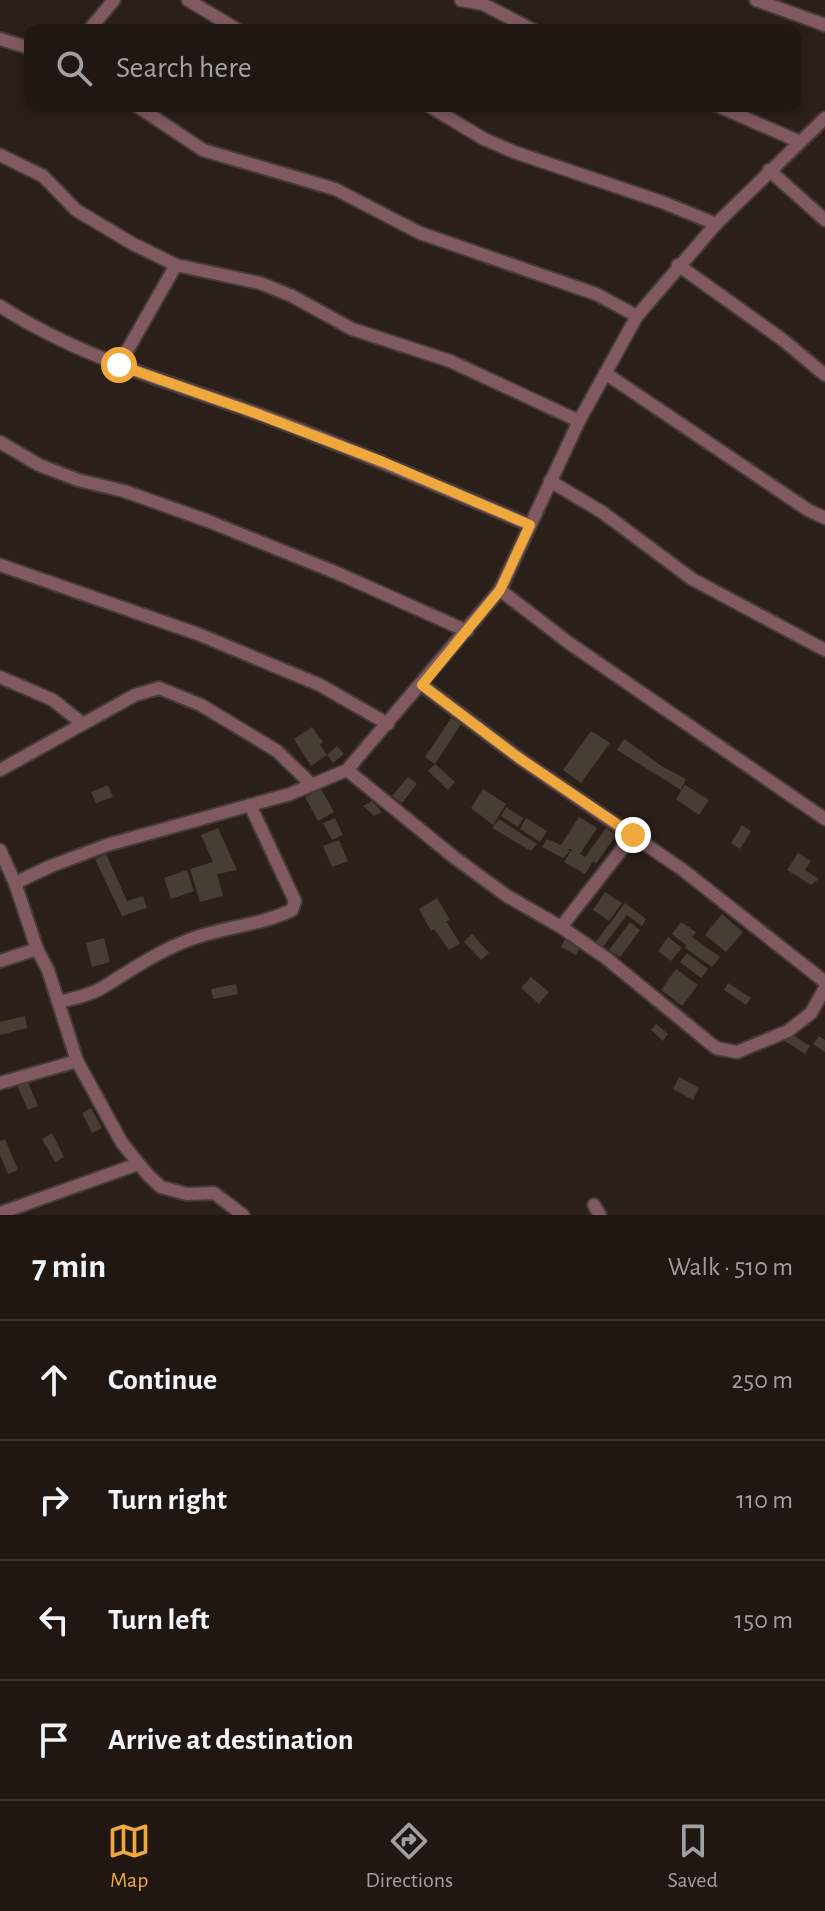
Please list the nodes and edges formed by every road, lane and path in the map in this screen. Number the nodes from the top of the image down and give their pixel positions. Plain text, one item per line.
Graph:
1 (114, 0) edge
2 (188, 0) edge
3 (461, 0) edge
4 (756, 0) edge
5 (94, 24) edge
6 (228, 24) edge
7 (521, 24) edge
8 (825, 25) edge
9 (0, 39) edge
10 (24, 46) edge
11 (146, 112) edge
12 (439, 112) edge
13 (732, 112) edge
14 (825, 118) edge
15 (800, 142) junction
16 (0, 155) edge
17 (769, 170) junction
18 (825, 220) edge
19 (716, 224) junction
20 (176, 265) junction
21 (678, 265) junction
22 (0, 306) edge
23 (637, 316) junction
24 (119, 365) junction
25 (605, 373) junction
26 (825, 375) edge
27 (579, 421) junction
28 (0, 442) edge
29 (550, 481) junction
30 (825, 518) edge
31 (530, 525) junction
32 (0, 565) edge
33 (500, 590) junction
34 (467, 631) junction
35 (825, 650) edge
36 (0, 677) edge
37 (422, 685) junction
38 (83, 724) junction
39 (388, 724) junction
40 (0, 770) edge
41 (347, 770) junction
42 (312, 785) junction
43 (250, 805) junction
44 (825, 819) edge
45 (633, 835) junction
46 (0, 850) edge
47 (15, 883) junction
48 (561, 927) junction
49 (37, 949) junction
50 (0, 961) edge
51 (825, 985) edge
52 (59, 1002) junction
53 (77, 1061) junction
54 (0, 1083) edge
55 (138, 1164) junction
56 (0, 1213) edge
57 (243, 1215) edge

1 - 5 street
2 - 6 street
3 - 7 street
4 - 8 street
9 - 10 street
11 - 23 street
12 - 19 street
13 - 15 street
14 - 15 street
15 - 17 street
16 - 20 street
17 - 18 street
17 - 19 street
19 - 21 street
20 - 24 street
20 - 27 street
21 - 23 street
21 - 26 street
22 - 24 street
23 - 25 street
24 - 31 street
25 - 27 street
25 - 30 street
27 - 29 street
28 - 34 street
29 - 31 street
29 - 35 street
31 - 33 street
32 - 39 street
33 - 34 street
33 - 44 street
34 - 37 street
36 - 38 street
37 - 39 street
37 - 45 street
38 - 40 street
38 - 42 street
39 - 41 street
41 - 42 street
41 - 48 street
42 - 43 street
43 - 47 street
43 - 52 street
45 - 48 street
45 - 51 street
46 - 47 street
47 - 49 street
48 - 51 street
49 - 50 street
49 - 52 street
52 - 53 street
53 - 54 street
53 - 55 street
55 - 56 street
55 - 57 street

